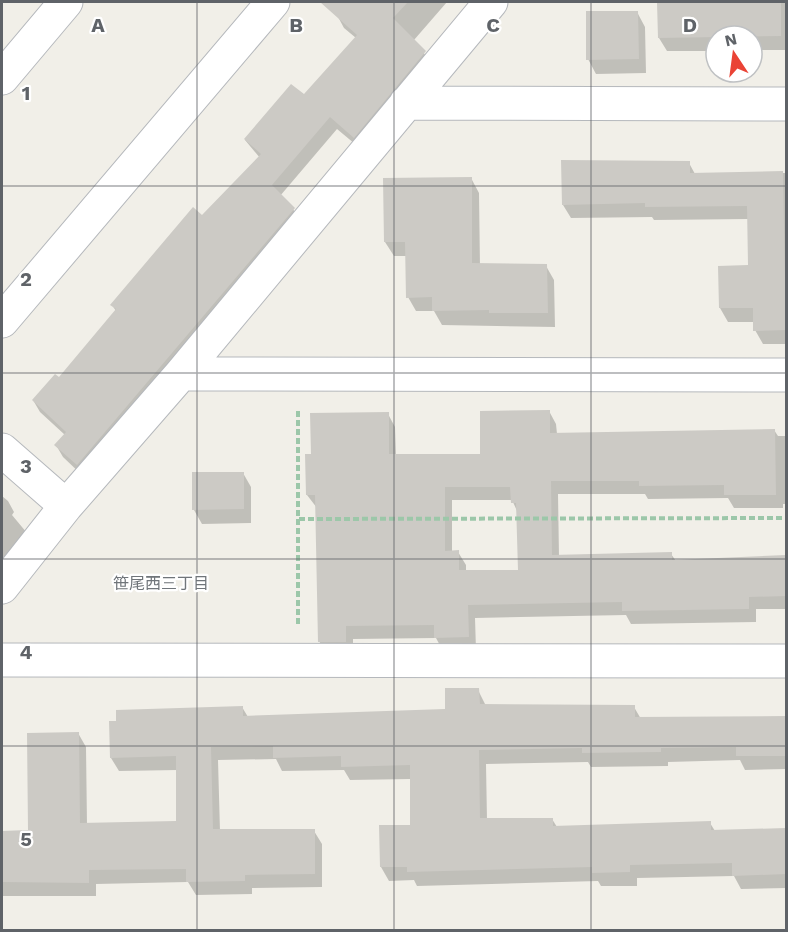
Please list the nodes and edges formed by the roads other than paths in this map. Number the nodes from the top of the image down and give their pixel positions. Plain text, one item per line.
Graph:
1 (66, 2) edge
2 (273, 2) edge
3 (491, 2) edge
4 (2, 78) edge
5 (406, 102) junction
6 (786, 104) edge
7 (2, 321) edge
8 (180, 374) junction
9 (786, 375) edge
10 (2, 450) edge
11 (66, 506) junction
12 (2, 587) edge
13 (2, 660) edge
14 (786, 661) edge

1 - 4 street
2 - 7 street
3 - 5 street
5 - 6 street
5 - 8 street
8 - 9 street
8 - 11 street
10 - 11 street
11 - 12 street
13 - 14 street

